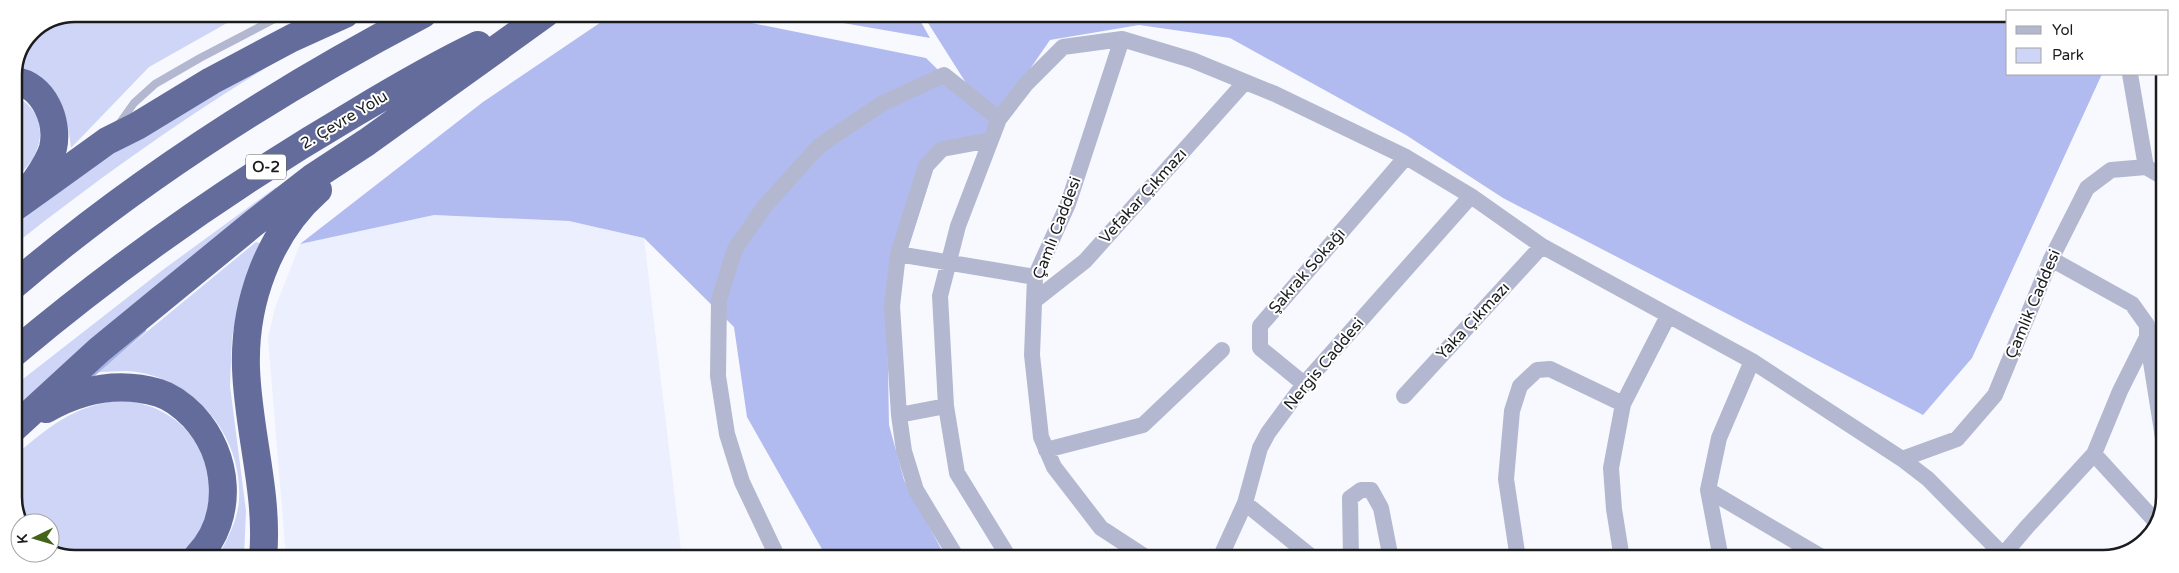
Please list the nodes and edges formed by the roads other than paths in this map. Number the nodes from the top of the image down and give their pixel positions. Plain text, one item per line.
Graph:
1 (269, 22) edge
2 (327, 22) edge
3 (408, 22) edge
4 (526, 22) edge
5 (532, 22) edge
6 (1122, 39) junction
7 (2130, 75) edge
8 (1245, 82) junction
9 (22, 84) edge
10 (999, 119) junction
11 (991, 140) junction
12 (107, 141) junction
13 (366, 142) junction
14 (1406, 157) junction
15 (2146, 167) junction
16 (2156, 173) edge
17 (1471, 196) junction
18 (22, 198) edge
19 (22, 201) edge
20 (1542, 246) junction
21 (898, 254) junction
22 (2051, 259) junction
23 (948, 262) junction
24 (1035, 277) junction
25 (22, 279) edge
26 (1034, 301) junction
27 (1668, 316) junction
28 (2147, 337) junction
29 (23, 346) edge
30 (1222, 350) dead end
31 (1752, 361) junction
32 (1304, 384) junction
33 (2156, 394) edge
34 (1404, 396) dead end
35 (1623, 404) junction
36 (946, 406) junction
37 (898, 415) junction
38 (23, 420) edge
39 (23, 423) edge
40 (1046, 450) junction
41 (1923, 451) junction
42 (2094, 454) junction
43 (1902, 459) junction
44 (1928, 479) junction
45 (1708, 490) junction
46 (1245, 503) junction
47 (2152, 519) edge
48 (203, 550) edge
49 (263, 550) edge
50 (774, 550) edge
51 (952, 550) edge
52 (1004, 550) edge
53 (1135, 550) edge
54 (1224, 550) edge
55 (1303, 550) edge
56 (1352, 550) edge
57 (1389, 550) edge
58 (1517, 550) edge
59 (1621, 550) edge
60 (1719, 550) edge
61 (1810, 550) edge
62 (1997, 550) edge
63 (2011, 550) edge

1 - 12 lane
2 - 12 highway
3 - 25 highway
4 - 29 highway, 2. Çevre Yolu / O-2
5 - 13 highway
6 - 8 street
6 - 10 street
6 - 24 street, Çamlı Caddesi
7 - 15 street
8 - 14 street
8 - 26 street, Vefakar Çıkmazı
9 - 18 highway
10 - 11 street
10 - 50 street
11 - 21 street
11 - 23 street
12 - 19 highway
13 - 38 highway
13 - 49 highway
14 - 17 street
14 - 32 street, Şakrak Sokağı
15 - 16 street
15 - 22 street, Çamlik Caddesi
17 - 20 street
17 - 32 street, Nergis Caddesi
20 - 27 street
20 - 34 street, Yaka Çıkmazı
21 - 23 street
21 - 37 street
22 - 28 street
22 - 41 street, Çamlik Caddesi
23 - 24 street
23 - 36 street
24 - 26 street, Çamlı Caddesi
26 - 40 street, Çamlı Caddesi
27 - 31 street
27 - 35 street
28 - 33 street
28 - 42 street
30 - 40 street
31 - 43 street
31 - 45 street
32 - 46 street, Nergis Caddesi
35 - 58 street
35 - 59 street
36 - 37 street
36 - 52 street
37 - 51 street
39 - 48 highway
40 - 53 street, Çamlı Caddesi
41 - 43 street, Çamlik Caddesi
41 - 44 street
42 - 47 street
42 - 63 street
43 - 44 street
44 - 62 street
45 - 60 street
45 - 61 street
46 - 54 street, Nergis Caddesi
46 - 55 street
56 - 57 street

